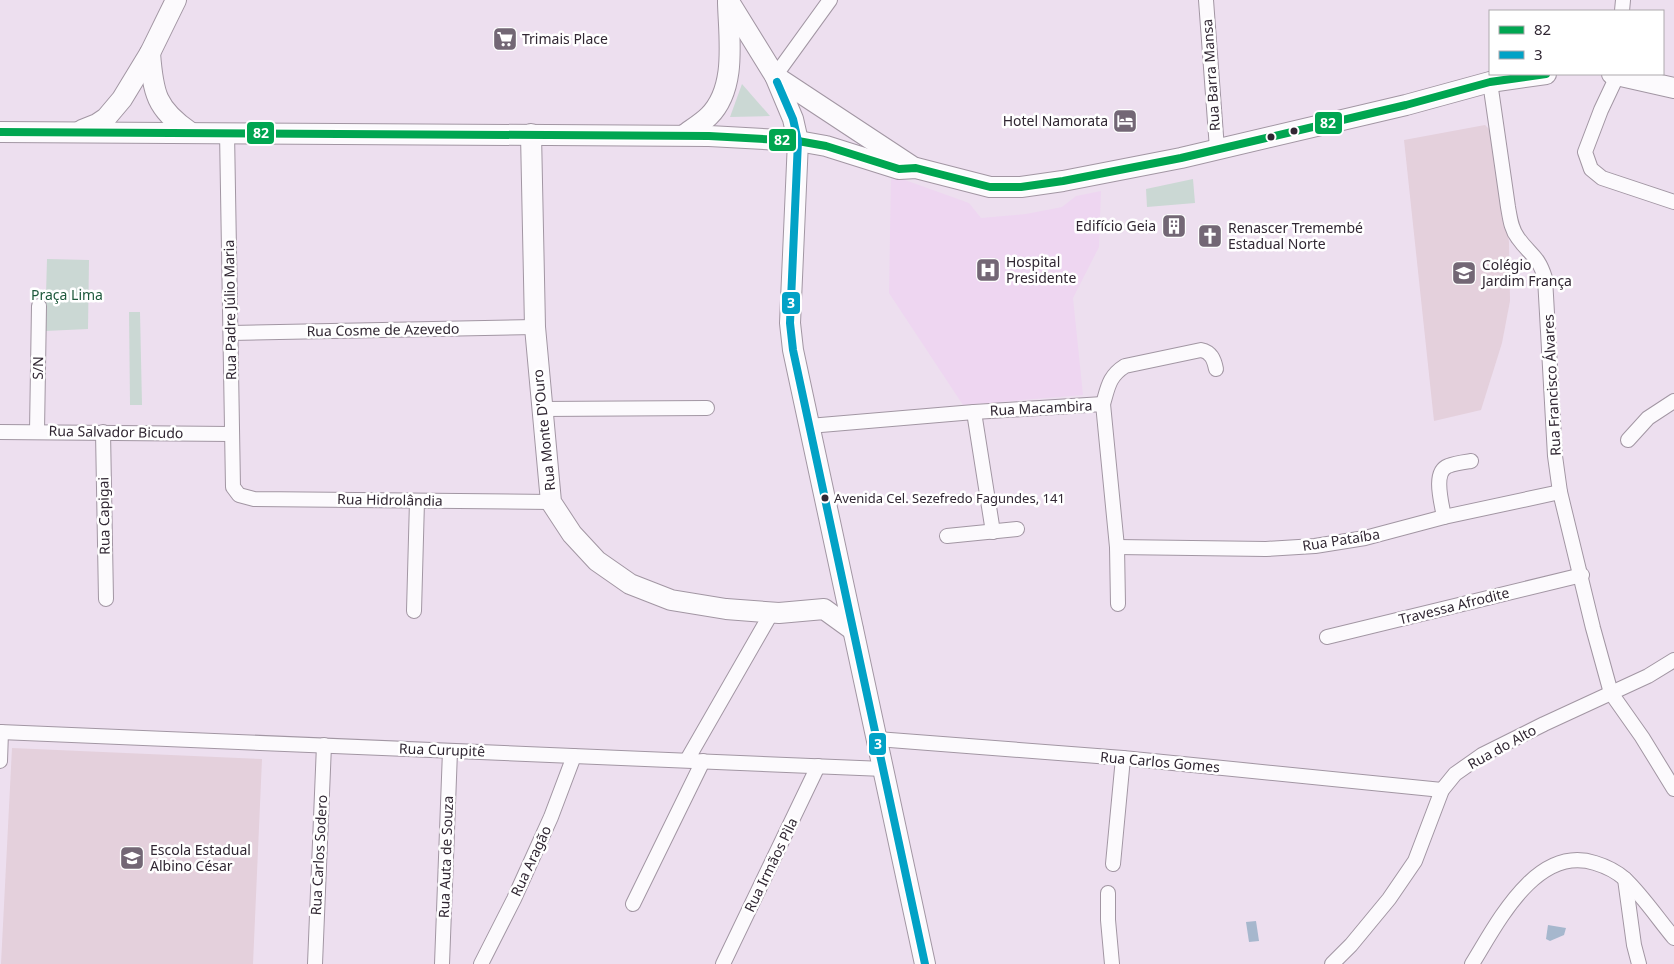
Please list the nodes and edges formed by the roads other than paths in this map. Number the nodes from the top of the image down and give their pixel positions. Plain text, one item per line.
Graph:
1 (176, 0) edge
2 (830, 0) edge
3 (1206, 0) edge
4 (728, 1) edge
5 (150, 53) junction
6 (1539, 75) edge
7 (1616, 75) edge
8 (1620, 75) edge
9 (775, 76) junction
10 (1490, 82) junction
11 (1674, 88) edge
12 (0, 132) edge
13 (76, 132) junction
14 (190, 132) junction
15 (227, 132) junction
16 (531, 134) junction
17 (684, 136) junction
18 (798, 141) junction
19 (1216, 149) junction
20 (916, 168) junction
21 (1674, 202) edge
22 (39, 306) dead end
23 (535, 327) junction
24 (231, 333) junction
25 (1216, 369) dead end
26 (1674, 401) edge
27 (1103, 404) junction
28 (707, 408) dead end
29 (541, 409) junction
30 (974, 412) junction
31 (809, 426) junction
32 (37, 431) junction
33 (0, 432) edge
34 (103, 432) junction
35 (231, 434) junction
36 (1628, 440) dead end
37 (1471, 461) dead end
38 (233, 487) joint
39 (1560, 492) junction
40 (417, 501) junction
41 (551, 502) junction
42 (1444, 518) junction
43 (1017, 529) dead end
44 (993, 532) junction
45 (947, 536) dead end
46 (1117, 547) junction
47 (1582, 575) junction
48 (843, 586) junction
49 (106, 599) dead end
50 (1118, 604) dead end
51 (824, 609) junction
52 (414, 611) dead end
53 (772, 612) junction
54 (853, 630) junction
55 (1327, 637) dead end
56 (1674, 660) edge
57 (1611, 693) junction
58 (1, 732) edge
59 (877, 739) junction
60 (324, 746) junction
61 (450, 751) junction
62 (574, 756) junction
63 (1123, 758) junction
64 (687, 760) junction
65 (0, 761) edge
66 (703, 761) junction
67 (818, 766) junction
68 (884, 769) junction
69 (1674, 789) edge
70 (1442, 790) junction
71 (1113, 864) dead end
72 (1624, 878) junction
73 (1108, 893) dead end
74 (633, 904) dead end
75 (1674, 938) edge
76 (315, 964) edge
77 (442, 964) edge
78 (481, 964) edge
79 (723, 964) edge
80 (925, 964) edge
81 (1112, 964) edge
82 (1332, 964) edge
83 (1472, 964) edge
84 (1640, 964) edge

1 - 5 main road
2 - 9 street
3 - 19 street, Rua Barra Mansa
4 - 9 main road
4 - 17 main road
5 - 13 main road
5 - 14 main road
6 - 10 main road
7 - 21 street
8 - 11 main road
9 - 18 main road
9 - 20 main road
10 - 19 main road
10 - 39 street, Rua Francisco Álvares
12 - 13 main road
13 - 14 main road
14 - 15 main road
15 - 16 main road
15 - 24 street, Rua Padre Júlio Maria
16 - 17 main road
16 - 23 main road, Rua Monte D'Ouro
17 - 18 main road
18 - 20 main road
18 - 31 main road
19 - 20 main road
22 - 32 street, S/N
23 - 24 street, Rua Cosme de Azevedo
23 - 29 main road, Rua Monte D'Ouro
24 - 35 street, Rua Padre Júlio Maria
25 - 27 street
26 - 36 street
27 - 30 street, Rua Macambira
27 - 46 street, Rua Macambira
28 - 29 street
29 - 41 main road, Rua Monte D'Ouro
30 - 31 street, Rua Macambira
30 - 44 street
31 - 48 main road
32 - 33 street, Rua Salvador Bicudo
32 - 34 street, Rua Salvador Bicudo
34 - 35 street, Rua Salvador Bicudo
34 - 49 street, Rua Capigai
35 - 38 street, Rua Padre Júlio Maria
37 - 42 street
38 - 40 street, Rua Hidrolândia
39 - 42 street, Rua Pataíba
39 - 47 street, Rua Francisco Álvares
40 - 41 street, Rua Hidrolândia
40 - 52 street
41 - 53 main road, Rua Monte D'Ouro
42 - 46 street, Rua Pataíba
43 - 44 street
44 - 45 street
46 - 50 street, Rua Macambira
47 - 55 street, Travessa Afrodite
47 - 57 street, Rua Francisco Álvares
48 - 51 main road
48 - 54 main road
51 - 53 main road, Rua Monte D'Ouro
51 - 54 main road
53 - 64 street
54 - 59 main road
56 - 57 street, Rua do Alto
57 - 69 street, Rua Francisco Álvares
57 - 70 street, Rua do Alto
58 - 60 street, Rua Curupitê
58 - 65 street
59 - 63 street, Rua Carlos Gomes
59 - 68 main road
60 - 61 street, Rua Curupitê
60 - 76 street, Rua Carlos Sodero
61 - 62 street, Rua Curupitê
61 - 77 street, Rua Auta de Souza
62 - 64 street, Rua Curupitê
62 - 78 street, Rua Aragão
63 - 70 street, Rua Carlos Gomes
63 - 71 street
64 - 66 street, Rua Curupitê
66 - 67 street, Rua Curupitê
66 - 74 street
67 - 68 street, Rua Curupitê
67 - 79 street, Rua Irmãos Pìla
68 - 80 main road
70 - 82 street, Rua do Alto
72 - 75 street
72 - 83 street
72 - 84 street
73 - 81 street

